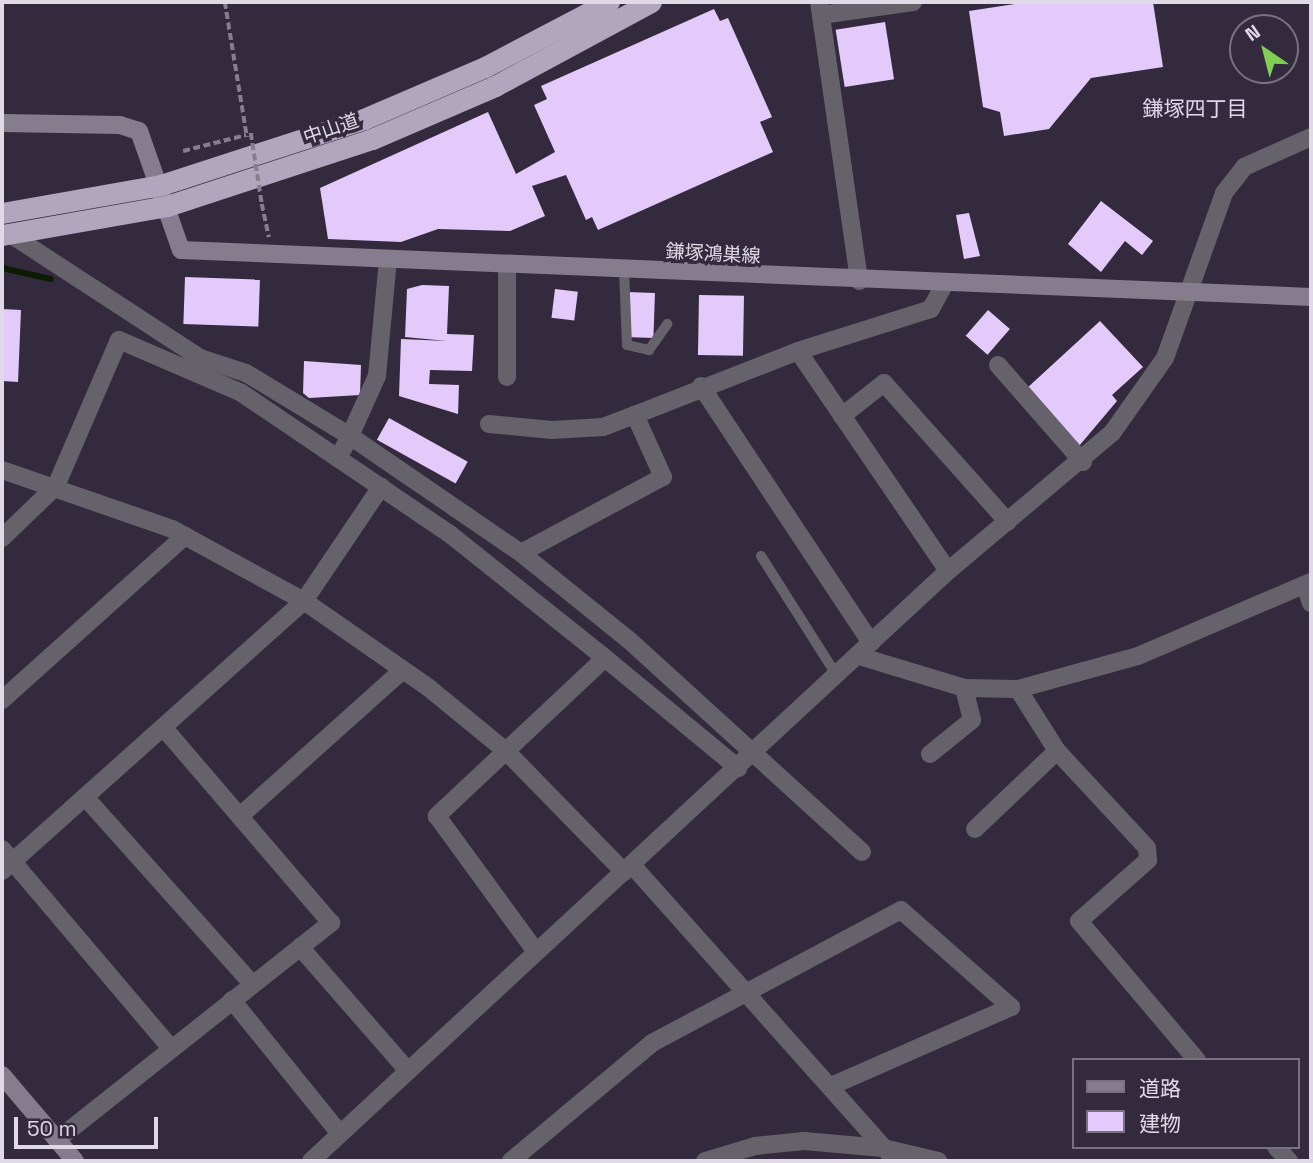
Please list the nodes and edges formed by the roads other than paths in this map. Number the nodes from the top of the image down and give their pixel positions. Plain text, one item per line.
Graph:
1 (609, 2) edge
2 (652, 2) edge
3 (913, 2) edge
4 (820, 8) edge
5 (2, 123) edge
6 (1311, 137) edge
7 (161, 185) junction
8 (167, 206) junction
9 (2, 213) edge
10 (6, 234) edge
11 (388, 260) junction
12 (507, 265) junction
13 (624, 270) junction
14 (859, 281) junction
15 (943, 287) junction
16 (1190, 294) junction
17 (1311, 298) edge
18 (667, 324) dead end
19 (798, 351) junction
20 (998, 365) dead end
21 (507, 377) dead end
22 (701, 386) junction
23 (635, 415) junction
24 (842, 416) junction
25 (489, 424) dead end
26 (350, 436) junction
27 (338, 458) junction
28 (1083, 462) junction
29 (2, 470) edge
30 (56, 486) junction
31 (381, 487) junction
32 (1008, 522) junction
33 (185, 536) junction
34 (2, 538) edge
35 (521, 553) junction
36 (761, 556) dead end
37 (948, 571) junction
38 (1308, 583) edge
39 (304, 601) junction
40 (1311, 603) edge
41 (865, 649) junction
42 (605, 658) junction
43 (403, 670) junction
44 (836, 674) junction
45 (964, 688) junction
46 (1018, 689) junction
47 (2, 700) edge
48 (163, 727) junction
49 (506, 751) junction
50 (1057, 751) junction
51 (756, 752) junction
52 (930, 754) dead end
53 (738, 768) junction
54 (85, 797) junction
55 (240, 816) junction
56 (975, 829) dead end
57 (862, 852) dead end
58 (5, 861) edge
59 (628, 868) junction
60 (300, 947) junction
61 (534, 949) junction
62 (252, 984) junction
63 (748, 995) junction
64 (232, 1000) junction
65 (171, 1048) junction
66 (1195, 1058) edge
67 (408, 1071) junction
68 (2, 1075) edge
69 (831, 1087) junction
70 (340, 1134) junction
71 (57, 1140) junction
72 (891, 1156) edge
73 (75, 1161) edge
74 (310, 1161) edge
75 (511, 1161) edge
76 (705, 1161) edge
77 (937, 1161) edge

1 - 7 highway, 中山道
2 - 8 highway, 中山道
3 - 4 street
4 - 14 street
5 - 7 main road, 鎌塚鴻巣線
6 - 16 street
7 - 8 main road, 鎌塚鴻巣線
7 - 9 highway, 中山道
8 - 10 highway, 中山道
8 - 11 main road, 鎌塚鴻巣線
10 - 26 street
11 - 12 main road, 鎌塚鴻巣線
11 - 26 street
12 - 13 main road, 鎌塚鴻巣線
12 - 21 street
13 - 14 main road, 鎌塚鴻巣線
13 - 18 lane
14 - 15 main road, 鎌塚鴻巣線
15 - 16 main road, 鎌塚鴻巣線
15 - 19 street
16 - 17 main road, 鎌塚鴻巣線
16 - 28 street
19 - 22 street
19 - 24 street
20 - 28 street
22 - 23 street
22 - 41 street
23 - 25 street
23 - 35 street
24 - 32 street
24 - 37 street
26 - 27 street
26 - 35 street
27 - 30 street
27 - 31 street
28 - 32 street
29 - 30 street
30 - 33 street
30 - 34 street
31 - 39 street
31 - 42 street
32 - 37 street
33 - 39 street
33 - 47 street
35 - 51 street
36 - 44 lane
37 - 41 street
38 - 40 street
38 - 46 street
39 - 43 street
39 - 48 street
41 - 44 street
41 - 45 street
42 - 49 street
42 - 53 street
43 - 49 street
43 - 55 street
44 - 51 street
45 - 46 street
45 - 52 street
46 - 50 street
48 - 54 street
48 - 55 street
49 - 59 street
49 - 61 street
50 - 56 street
50 - 66 street
51 - 53 street
51 - 57 street
53 - 59 street
54 - 58 street
54 - 62 street
55 - 60 street
58 - 65 street
59 - 61 street
59 - 63 street
60 - 62 street
60 - 67 street
61 - 67 street
62 - 64 street
63 - 69 street
63 - 69 street
63 - 75 street
64 - 65 street
64 - 70 street
65 - 71 street
67 - 70 street
68 - 71 main road
69 - 72 street
70 - 74 street
71 - 73 main road
72 - 76 street
72 - 77 street

